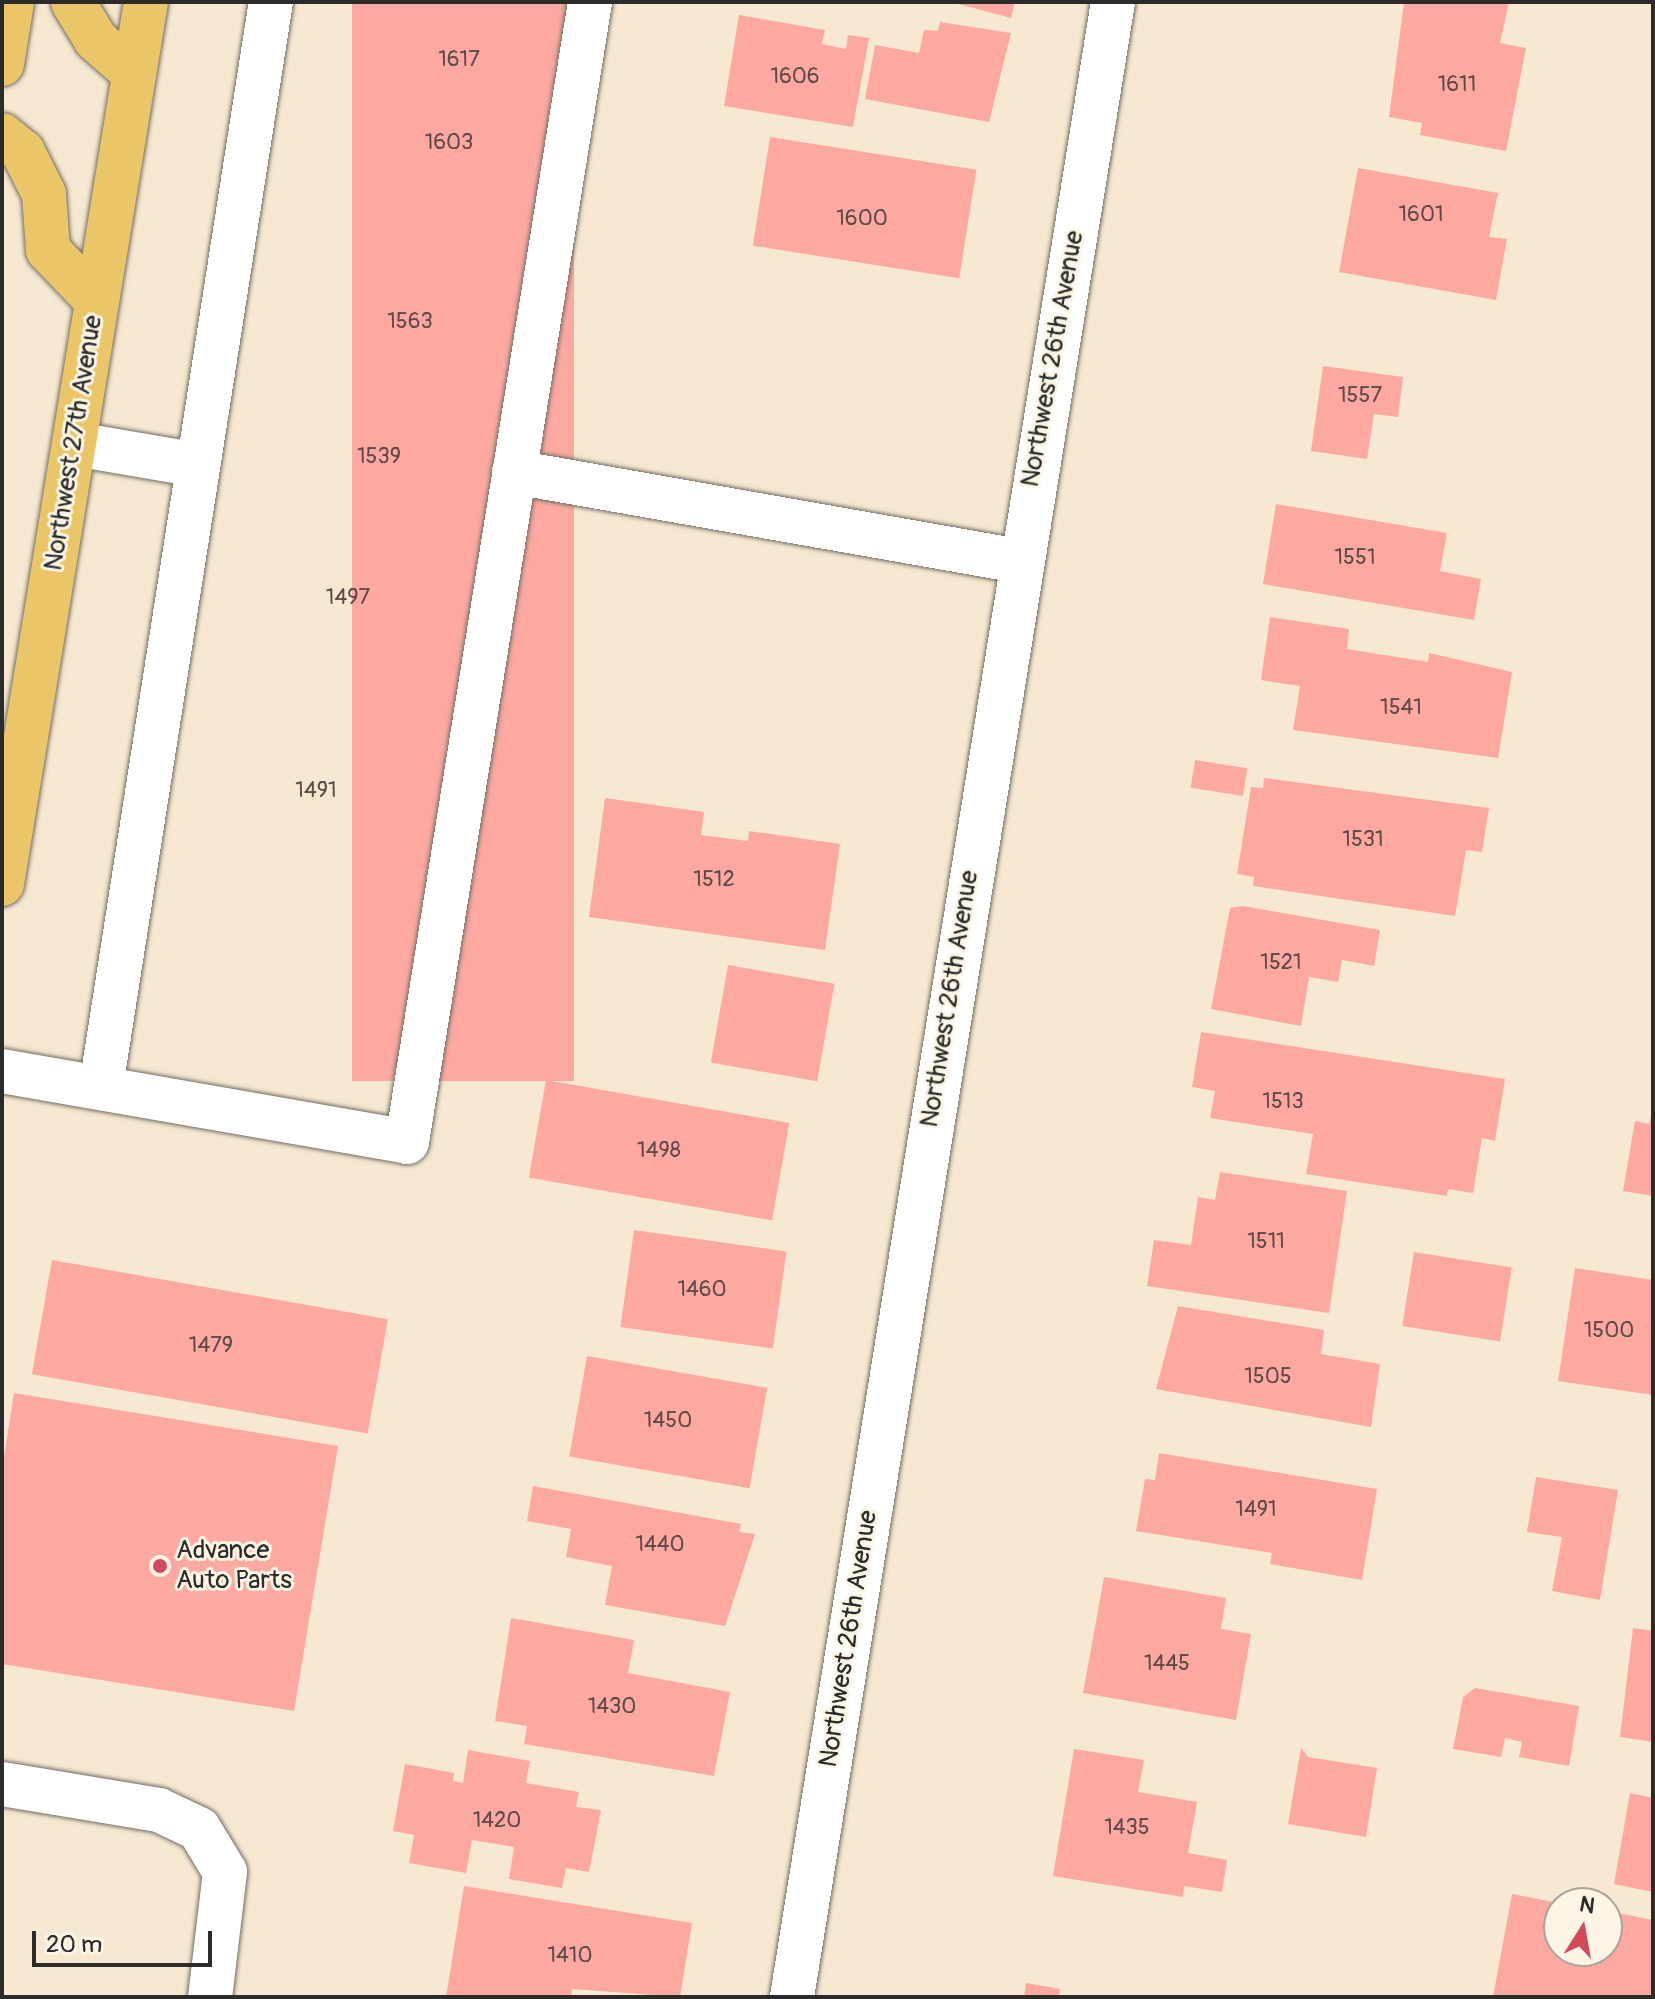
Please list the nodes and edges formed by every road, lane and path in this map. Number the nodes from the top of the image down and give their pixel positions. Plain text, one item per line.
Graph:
1 (12, 2) edge
2 (73, 2) edge
3 (146, 2) edge
4 (271, 2) edge
5 (590, 2) edge
6 (1113, 2) edge
7 (2, 64) edge
8 (134, 73) junction
9 (2, 135) edge
10 (97, 301) junction
11 (75, 444) junction
12 (198, 465) junction
13 (514, 472) junction
14 (1019, 561) junction
15 (2, 884) edge
16 (2, 1071) edge
17 (101, 1087) junction
18 (2, 1784) edge
19 (210, 1997) edge
20 (792, 1997) edge

1 - 7 highway
2 - 8 highway
3 - 8 highway, Northwest 27th Avenue
4 - 12 street
5 - 13 street
6 - 14 street, Northwest 26th Avenue
8 - 10 highway, Northwest 27th Avenue
9 - 10 highway
10 - 11 highway, Northwest 27th Avenue
11 - 12 street
11 - 15 highway, Northwest 27th Avenue
12 - 17 street
13 - 14 street
13 - 17 street
14 - 20 street, Northwest 26th Avenue
16 - 17 street
18 - 19 street

